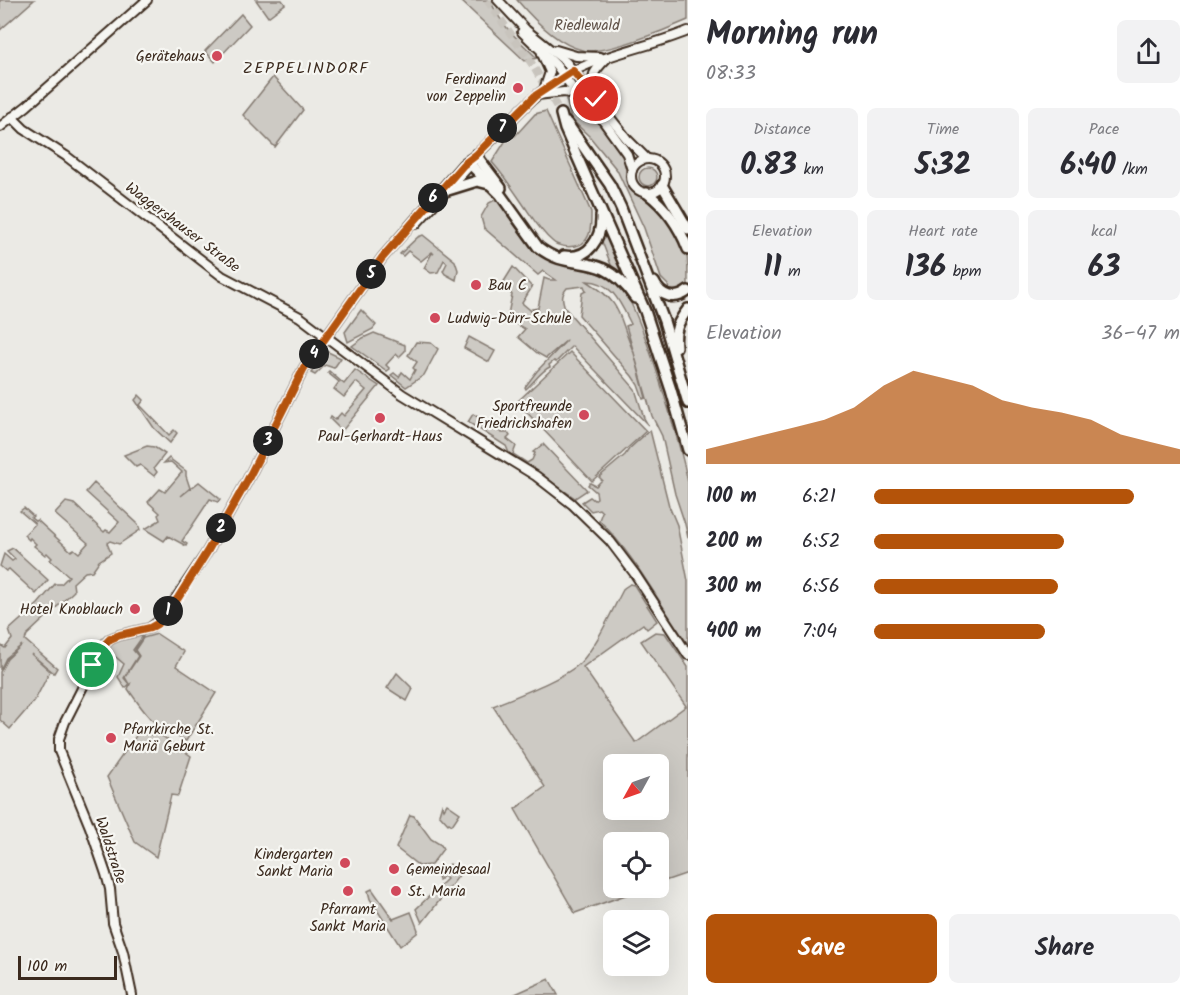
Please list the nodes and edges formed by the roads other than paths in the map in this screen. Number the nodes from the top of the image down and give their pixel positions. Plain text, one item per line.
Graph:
1 (147, 0) edge
2 (688, 31) edge
3 (551, 49) junction
4 (541, 50) junction
5 (608, 57) junction
6 (573, 71) junction
7 (563, 76) junction
8 (543, 90) junction
9 (535, 96) junction
10 (584, 97) junction
11 (596, 99) junction
12 (12, 117) junction
13 (0, 127) edge
14 (476, 155) junction
15 (647, 159) junction
16 (469, 163) junction
17 (632, 170) junction
18 (662, 185) junction
19 (494, 187) junction
20 (448, 190) junction
21 (647, 193) junction
22 (599, 204) junction
23 (688, 229) edge
24 (399, 238) junction
25 (688, 249) edge
26 (640, 257) junction
27 (688, 291) edge
28 (688, 309) edge
29 (645, 311) junction
30 (327, 337) junction
31 (682, 379) junction
32 (688, 403) edge
33 (688, 450) edge
34 (688, 655) edge
35 (132, 995) edge

1 - 12 street
2 - 5 street
3 - 4 street
3 - 5 street
3 - 6 street
4 - 7 street
4 - 8 street
5 - 6 street
5 - 11 street
6 - 7 street
6 - 11 street
7 - 8 street
7 - 10 street
8 - 9 street
9 - 10 street
9 - 14 street
10 - 17 street
11 - 15 street
12 - 13 street
12 - 30 street, Waggershauser Straße
14 - 16 street
14 - 22 highway
15 - 17 street
15 - 18 street
16 - 19 highway
16 - 20 street
16 - 24 street
17 - 21 street
18 - 21 street
18 - 23 highway
19 - 20 highway
19 - 29 highway
20 - 24 street
21 - 25 highway
22 - 26 highway
22 - 29 highway
24 - 30 street
26 - 27 highway
26 - 31 highway
28 - 31 highway
29 - 33 highway
30 - 34 street, Waggershauser Straße
30 - 35 street, Waldstraße
31 - 32 highway

